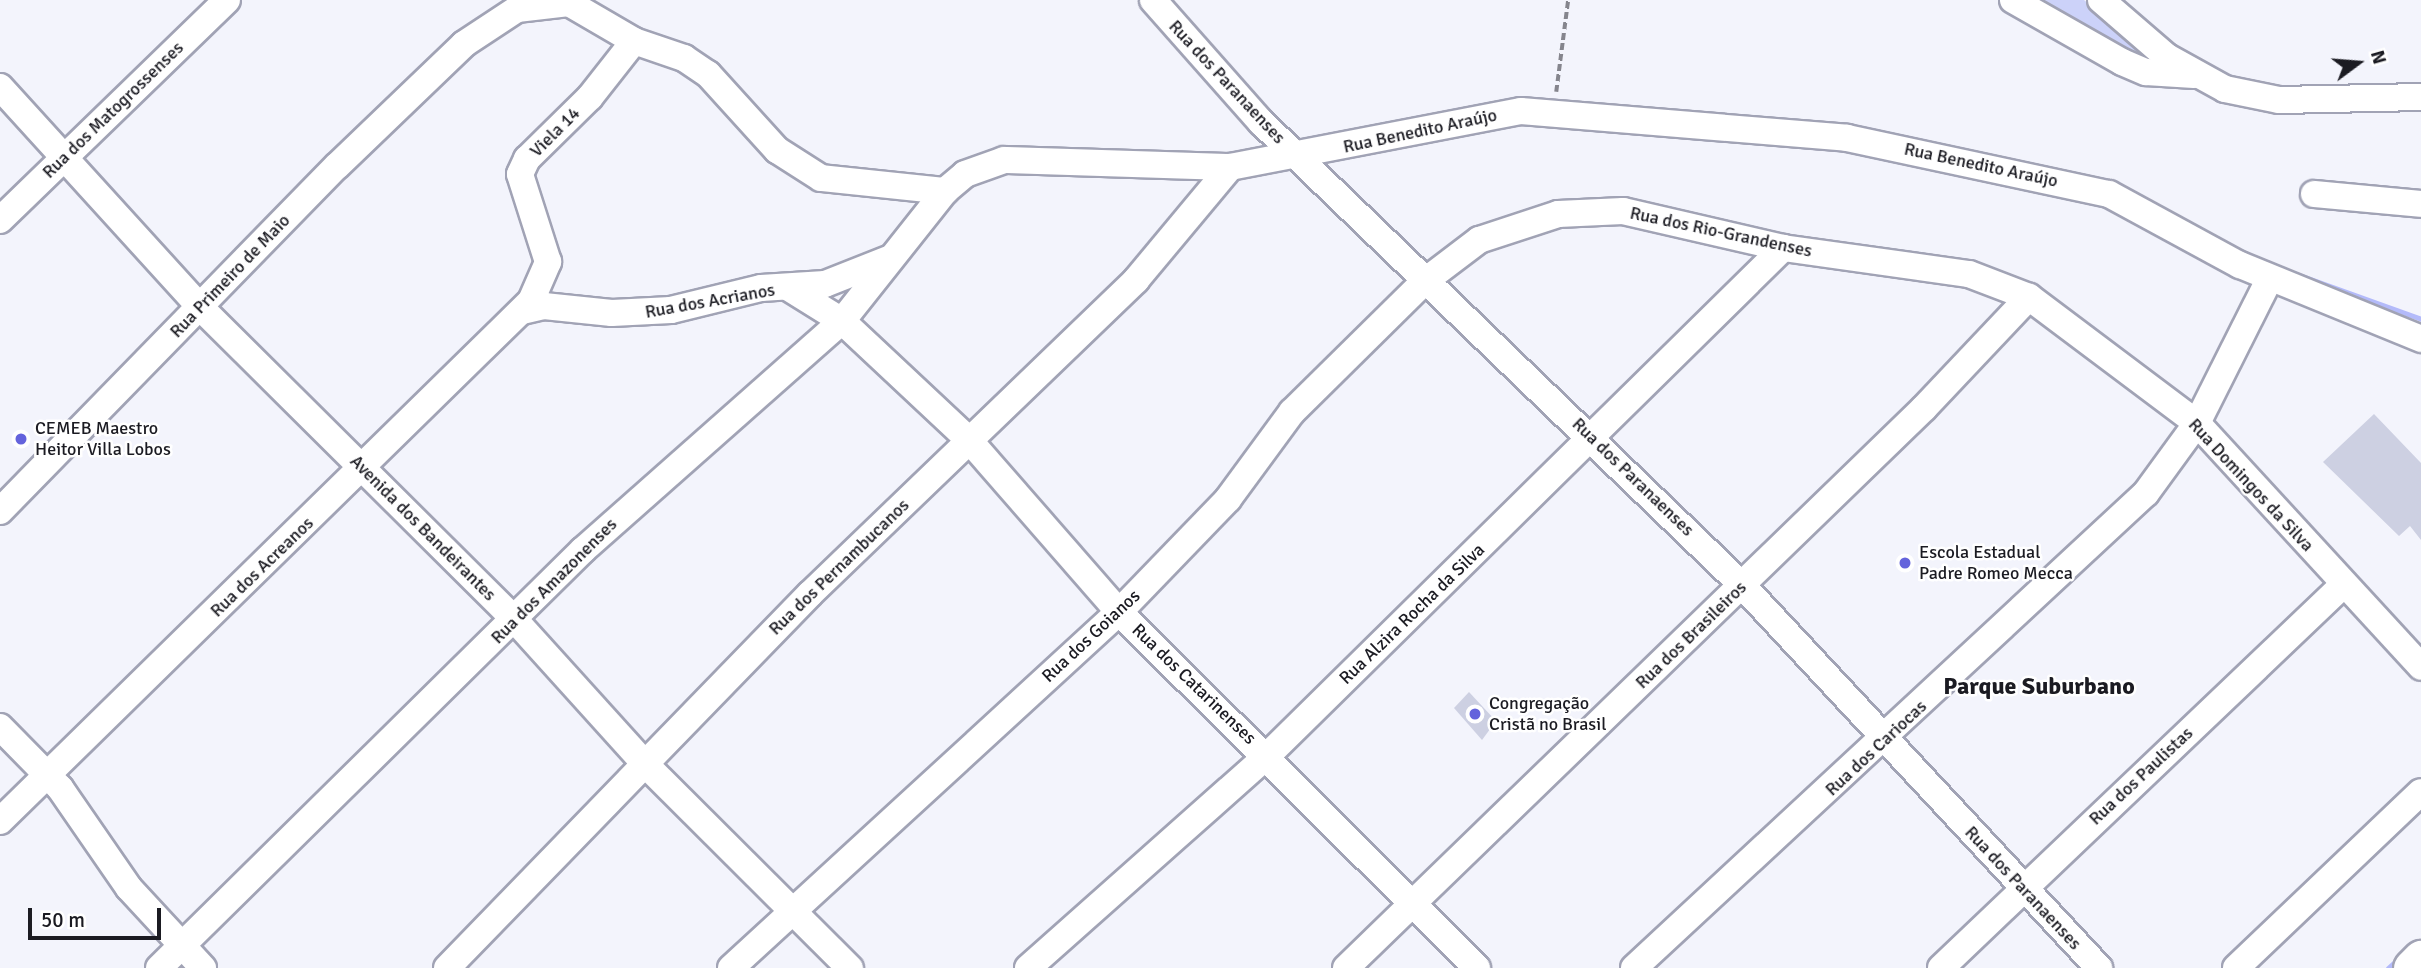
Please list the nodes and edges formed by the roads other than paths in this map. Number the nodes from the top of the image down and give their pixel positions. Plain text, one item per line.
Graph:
1 (227, 0) edge
2 (1153, 0) edge
3 (2013, 0) edge
4 (2101, 0) edge
5 (634, 41) junction
6 (2195, 75) junction
7 (0, 86) edge
8 (2421, 97) edge
9 (66, 154) junction
10 (1298, 156) junction
11 (1230, 167) junction
12 (945, 191) junction
13 (2314, 194) dead end
14 (2421, 204) edge
15 (0, 220) edge
16 (1783, 248) junction
17 (893, 257) junction
18 (2270, 278) junction
19 (1425, 281) junction
20 (789, 288) junction
21 (2029, 297) junction
22 (200, 307) junction
23 (522, 311) junction
24 (842, 321) junction
25 (2421, 339) edge
26 (2197, 423) junction
27 (1593, 437) junction
28 (969, 440) junction
29 (363, 468) junction
30 (0, 511) edge
31 (1742, 585) junction
32 (2343, 585) junction
33 (1119, 611) junction
34 (514, 619) junction
35 (2421, 667) edge
36 (0, 727) edge
37 (1888, 738) junction
38 (1268, 755) junction
39 (646, 765) junction
40 (49, 776) junction
41 (2421, 792) edge
42 (0, 821) edge
43 (2022, 889) junction
44 (1415, 902) junction
45 (790, 908) junction
46 (181, 948) junction
47 (2421, 959) edge
48 (159, 968) edge
49 (203, 968) edge
50 (447, 968) edge
51 (732, 968) edge
52 (849, 968) edge
53 (1028, 968) edge
54 (1346, 968) edge
55 (1477, 968) edge
56 (1634, 968) edge
57 (1941, 968) edge
58 (2099, 968) edge
59 (2236, 968) edge
60 (2412, 968) edge

1 - 9 street, Rua dos Matogrossenses
2 - 10 street, Rua dos Paranaenses
3 - 6 street
4 - 6 street
5 - 12 street
5 - 22 street, Rua Primeiro de Maio
5 - 23 street, Viela 14
6 - 8 street
7 - 9 street, Avenida dos Bandeirantes
9 - 15 street, Rua dos Matogrossenses
9 - 22 street, Avenida dos Bandeirantes
10 - 11 street, Rua Benedito Araújo
10 - 18 street, Rua Benedito Araújo
10 - 19 street, Rua dos Paranaenses
11 - 12 street, Rua Benedito Araújo
11 - 28 street, Rua dos Pernambucanos
12 - 17 street, Rua dos Amazonenses
13 - 14 street
16 - 19 street, Rua dos Rio-Grandenses
16 - 21 street, Rua dos Rio-Grandenses
16 - 27 street, Rua Alzira Rocha da Silva
17 - 20 street, Rua dos Acrianos
17 - 24 street, Rua dos Amazonenses
18 - 25 street, Rua Benedito Araújo
18 - 26 street, Rua dos Cariocas
19 - 27 street, Rua dos Paranaenses
19 - 33 street, Rua dos Goianos
20 - 23 street, Rua dos Acrianos
20 - 24 street, Rua dos Catarinenses
21 - 26 street, Rua Domingos da Silva
21 - 31 street, Rua dos Brasileiros
22 - 29 street, Avenida dos Bandeirantes
22 - 30 street, Rua Primeiro de Maio
23 - 29 street, Rua dos Acreanos
24 - 28 street, Rua dos Catarinenses
24 - 34 street, Rua dos Amazonenses
26 - 32 street, Rua Domingos da Silva
26 - 37 street, Rua dos Cariocas
27 - 31 street, Rua dos Paranaenses
27 - 38 street, Rua Alzira Rocha da Silva
28 - 33 street, Rua dos Catarinenses
28 - 39 street, Rua dos Pernambucanos
29 - 34 street, Avenida dos Bandeirantes
29 - 40 street, Rua dos Acreanos
31 - 37 street, Rua dos Paranaenses
31 - 44 street, Rua dos Brasileiros
32 - 35 street, Rua Domingos da Silva
32 - 43 street, Rua dos Paulistas
33 - 38 street, Rua dos Catarinenses
33 - 45 street, Rua dos Goianos
34 - 39 street, Avenida dos Bandeirantes
34 - 46 street, Rua dos Amazonenses
36 - 40 street
37 - 43 street, Rua dos Paranaenses
37 - 56 street, Rua dos Cariocas
38 - 44 street, Rua dos Catarinenses
38 - 53 street, Rua Alzira Rocha da Silva
39 - 45 street, Avenida dos Bandeirantes
39 - 50 street, Rua dos Pernambucanos
40 - 42 street, Rua dos Acreanos
40 - 46 street
41 - 59 street
43 - 57 street, Rua dos Paulistas
43 - 58 street, Rua dos Paranaenses
44 - 54 street, Rua dos Brasileiros
44 - 55 street, Rua dos Catarinenses
45 - 51 street, Rua dos Goianos
45 - 52 street, Avenida dos Bandeirantes
46 - 48 street, Rua dos Amazonenses
46 - 49 street
47 - 60 highway

